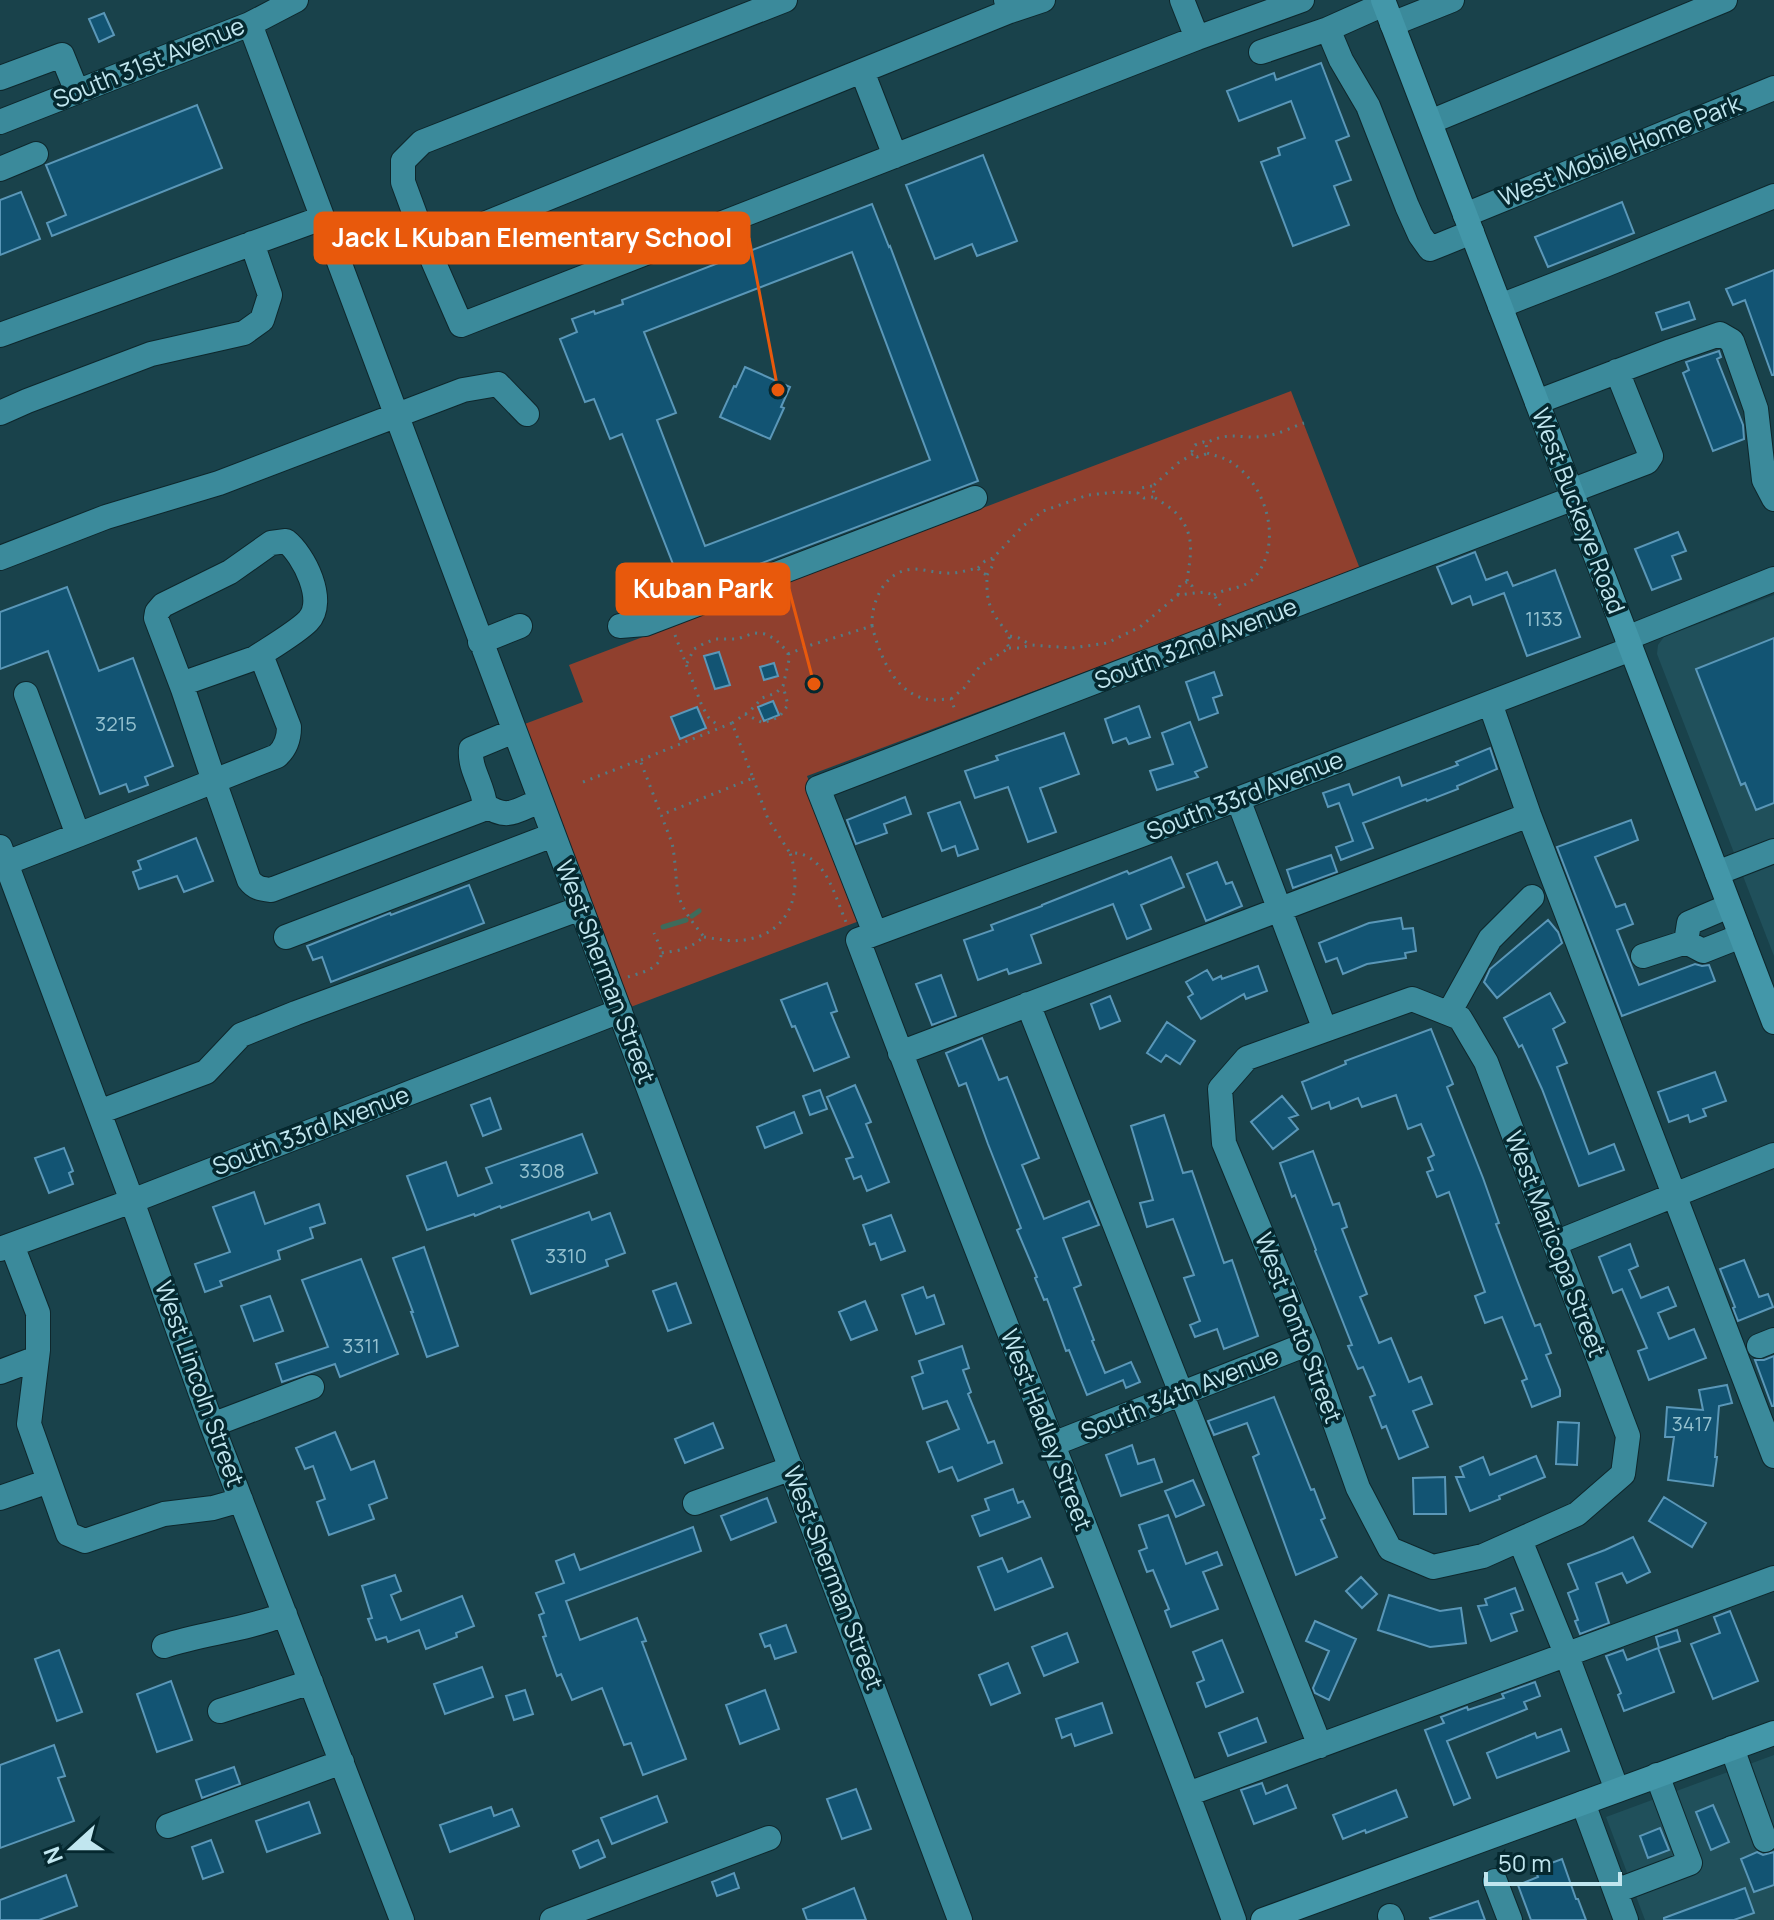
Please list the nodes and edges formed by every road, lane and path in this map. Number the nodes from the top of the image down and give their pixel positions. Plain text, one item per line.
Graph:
1 (296, 0) edge
2 (785, 0) edge
3 (1043, 0) edge
4 (1182, 0) edge
5 (1302, 0) edge
6 (1452, 0) edge
7 (1725, 0) edge
8 (1008, 6) edge
9 (1386, 9) edge
10 (250, 24) junction
11 (1328, 29) junction
12 (1197, 38) junction
13 (1261, 52) dead end
14 (862, 71) junction
15 (0, 78) edge
16 (1774, 88) edge
17 (77, 92) junction
18 (0, 122) edge
19 (1430, 122) junction
20 (36, 154) dead end
21 (895, 156) junction
22 (0, 169) edge
23 (1774, 196) edge
24 (322, 218) junction
25 (1469, 223) junction
26 (252, 243) junction
27 (427, 247) junction
28 (1500, 306) junction
29 (0, 335) edge
30 (1617, 371) junction
31 (1537, 402) junction
32 (0, 413) edge
33 (527, 414) dead end
34 (395, 415) junction
35 (1304, 423) dead end
36 (1206, 443) junction
37 (1207, 453) junction
38 (1193, 454) junction
39 (1153, 486) junction
40 (1138, 493) junction
41 (1572, 495) junction
42 (1154, 497) junction
43 (975, 498) dead end
44 (1774, 499) edge
45 (0, 558) edge
46 (993, 558) junction
47 (978, 568) junction
48 (987, 575) junction
49 (1774, 579) edge
50 (1187, 582) junction
51 (1194, 593) junction
52 (1178, 595) junction
53 (1214, 595) junction
54 (668, 615) junction
55 (520, 626) dead end
56 (620, 626) dead end
57 (872, 626) junction
58 (1232, 630) junction
59 (1010, 636) junction
60 (480, 642) junction
61 (1629, 643) junction
62 (1031, 645) junction
63 (1009, 648) junction
64 (788, 654) junction
65 (255, 658) junction
66 (687, 663) junction
67 (783, 686) junction
68 (183, 689) junction
69 (26, 694) dead end
70 (951, 699) junction
71 (1490, 703) junction
72 (745, 714) junction
73 (732, 723) junction
74 (720, 727) junction
75 (514, 731) junction
76 (963, 734) junction
77 (640, 760) junction
78 (753, 778) junction
79 (214, 781) junction
80 (583, 782) dead end
81 (818, 788) joint
82 (1238, 799) junction
83 (540, 801) junction
84 (485, 805) junction
85 (661, 815) junction
86 (1529, 815) junction
87 (78, 835) junction
88 (553, 835) junction
89 (1774, 851) edge
90 (790, 853) junction
91 (3, 855) edge
92 (1717, 873) junction
93 (1532, 897) dead end
94 (9, 898) edge
95 (1729, 906) junction
96 (581, 908) junction
97 (1280, 908) junction
98 (654, 933) dead end
99 (860, 933) junction
100 (1741, 936) junction
101 (286, 937) dead end
102 (704, 937) junction
103 (1686, 942) junction
104 (661, 953) junction
105 (1643, 956) dead end
106 (1766, 980) edge
107 (609, 983) junction
108 (1028, 1004) junction
109 (620, 1011) junction
110 (1449, 1013) junction
111 (1774, 1022) edge
112 (1325, 1030) junction
113 (900, 1053) junction
114 (99, 1112) junction
115 (1774, 1155) edge
116 (1675, 1195) junction
117 (132, 1201) junction
118 (1555, 1243) junction
119 (6, 1247) edge
120 (1307, 1344) junction
121 (37, 1358) junction
122 (0, 1372) edge
123 (312, 1387) dead end
124 (1180, 1393) junction
125 (212, 1425) junction
126 (1053, 1444) junction
127 (1774, 1456) edge
128 (792, 1468) junction
129 (49, 1481) junction
130 (0, 1498) edge
131 (241, 1500) junction
132 (695, 1503) dead end
133 (1520, 1540) junction
134 (1774, 1578) edge
135 (285, 1614) junction
136 (164, 1646) dead end
137 (1567, 1656) junction
138 (311, 1682) junction
139 (220, 1711) dead end
140 (1774, 1733) edge
141 (1320, 1746) junction
142 (1732, 1748) junction
143 (342, 1762) junction
144 (1657, 1775) junction
145 (1617, 1790) junction
146 (1188, 1794) junction
147 (1583, 1803) junction
148 (168, 1826) dead end
149 (769, 1838) dead end
150 (1765, 1840) dead end
151 (1495, 1881) dead end
152 (1616, 1891) junction
153 (402, 1920) edge
154 (552, 1920) edge
155 (960, 1920) edge
156 (1234, 1920) edge
157 (1263, 1920) edge
158 (1510, 1920) edge
159 (1626, 1920) edge

1 - 10 street, South 31st Avenue
2 - 27 street
3 - 8 street
4 - 12 street
5 - 12 street
6 - 9 street
7 - 19 street
8 - 14 street
9 - 11 street
9 - 19 main road, West Buckeye Road
10 - 17 street, South 31st Avenue
10 - 24 street, West Sherman Street
11 - 13 street
11 - 25 street, West Mobile Home Park
12 - 21 street
14 - 21 street
14 - 27 street
15 - 17 street
16 - 25 street, West Mobile Home Park
17 - 18 street, South 31st Avenue
19 - 25 main road, West Buckeye Road
20 - 22 street
21 - 27 street
23 - 28 street
24 - 26 street
24 - 34 street, West Sherman Street
25 - 28 main road, West Buckeye Road
26 - 29 street
26 - 32 street
28 - 31 main road, West Buckeye Road
30 - 31 street
30 - 41 street, South 32nd Avenue
30 - 44 street
31 - 41 main road, West Buckeye Road
33 - 34 street
34 - 45 street
34 - 60 street, West Sherman Street
35 - 36 path
36 - 37 path
36 - 38 path
37 - 38 path
37 - 53 path
38 - 39 path
39 - 40 path
39 - 42 path
40 - 42 path
40 - 46 path
41 - 58 street, South 32nd Avenue
41 - 61 main road, West Buckeye Road
42 - 50 path
43 - 54 street
46 - 47 path
46 - 48 path
47 - 48 path
47 - 57 path
48 - 59 path
49 - 61 street, South 33rd Avenue
50 - 51 path
50 - 52 path
51 - 52 path
51 - 53 path
52 - 62 path
53 - 58 path
54 - 56 street
54 - 66 path
55 - 60 street
57 - 64 path
57 - 70 path
58 - 76 street, South 32nd Avenue
59 - 62 path
59 - 63 path
60 - 75 street, West Sherman Street
61 - 71 street, South 33rd Avenue
61 - 92 main road, West Buckeye Road
62 - 63 path
63 - 70 path
64 - 66 path
64 - 67 path
65 - 68 street
65 - 68 street
65 - 79 street
66 - 74 path
67 - 72 path
67 - 72 path
68 - 79 street
69 - 87 street
70 - 76 path
71 - 82 street, South 33rd Avenue
71 - 86 street
72 - 73 path
73 - 74 path
73 - 78 path
74 - 77 path
75 - 83 street, West Sherman Street
75 - 84 street
76 - 81 street, South 32nd Avenue
77 - 80 path
77 - 85 path
78 - 85 path
78 - 90 path
79 - 84 street
79 - 87 street
81 - 99 street, West Hadley Street
82 - 97 street
82 - 99 street, South 33rd Avenue
83 - 84 street
83 - 88 street, West Sherman Street
85 - 102 path
86 - 97 street
86 - 116 street
87 - 91 street
88 - 96 street, West Sherman Street
88 - 101 street
89 - 92 street
90 - 99 path
90 - 102 path
91 - 94 street, West Lincoln Street
92 - 95 main road, West Buckeye Road
93 - 110 street
94 - 114 street, West Lincoln Street
95 - 100 main road, West Buckeye Road
95 - 103 street
96 - 107 street, West Sherman Street
96 - 114 street
97 - 108 street
97 - 112 street
98 - 104 path
99 - 113 street, West Hadley Street
100 - 103 street
100 - 106 main road, West Buckeye Road
102 - 104 path
103 - 105 street
104 - 107 path
106 - 111 main road, West Buckeye Road
107 - 109 street, West Sherman Street
108 - 113 street
108 - 124 street
109 - 117 street, South 33rd Avenue
109 - 128 street, West Sherman Street
110 - 112 street, West Maricopa Street
110 - 118 street, West Maricopa Street
112 - 120 street, West Tonto Street
113 - 126 street, West Hadley Street
114 - 117 street, West Lincoln Street
115 - 116 street
116 - 118 street
116 - 127 street
117 - 119 street, South 33rd Avenue
117 - 125 street, West Lincoln Street
118 - 133 street, West Maricopa Street
119 - 121 street
120 - 124 street, South 34th Avenue
120 - 133 street, West Tonto Street
121 - 122 street
121 - 129 street
123 - 125 street
124 - 126 street, South 34th Avenue
124 - 141 street
125 - 131 street, West Lincoln Street
126 - 146 street, West Hadley Street
128 - 132 street
128 - 155 street, West Sherman Street
129 - 130 street
129 - 131 street
131 - 135 street, West Lincoln Street
133 - 137 street
134 - 137 street
135 - 136 street
135 - 138 street, West Lincoln Street
137 - 141 street
137 - 145 street
138 - 139 street
138 - 143 street, West Lincoln Street
140 - 142 main road
141 - 146 street
142 - 144 main road
142 - 150 street
143 - 148 street
143 - 153 street, West Lincoln Street
144 - 145 main road
144 - 152 street
145 - 147 main road
146 - 156 street, West Hadley Street
147 - 152 street
147 - 157 main road
149 - 154 street
151 - 158 street
152 - 159 street

